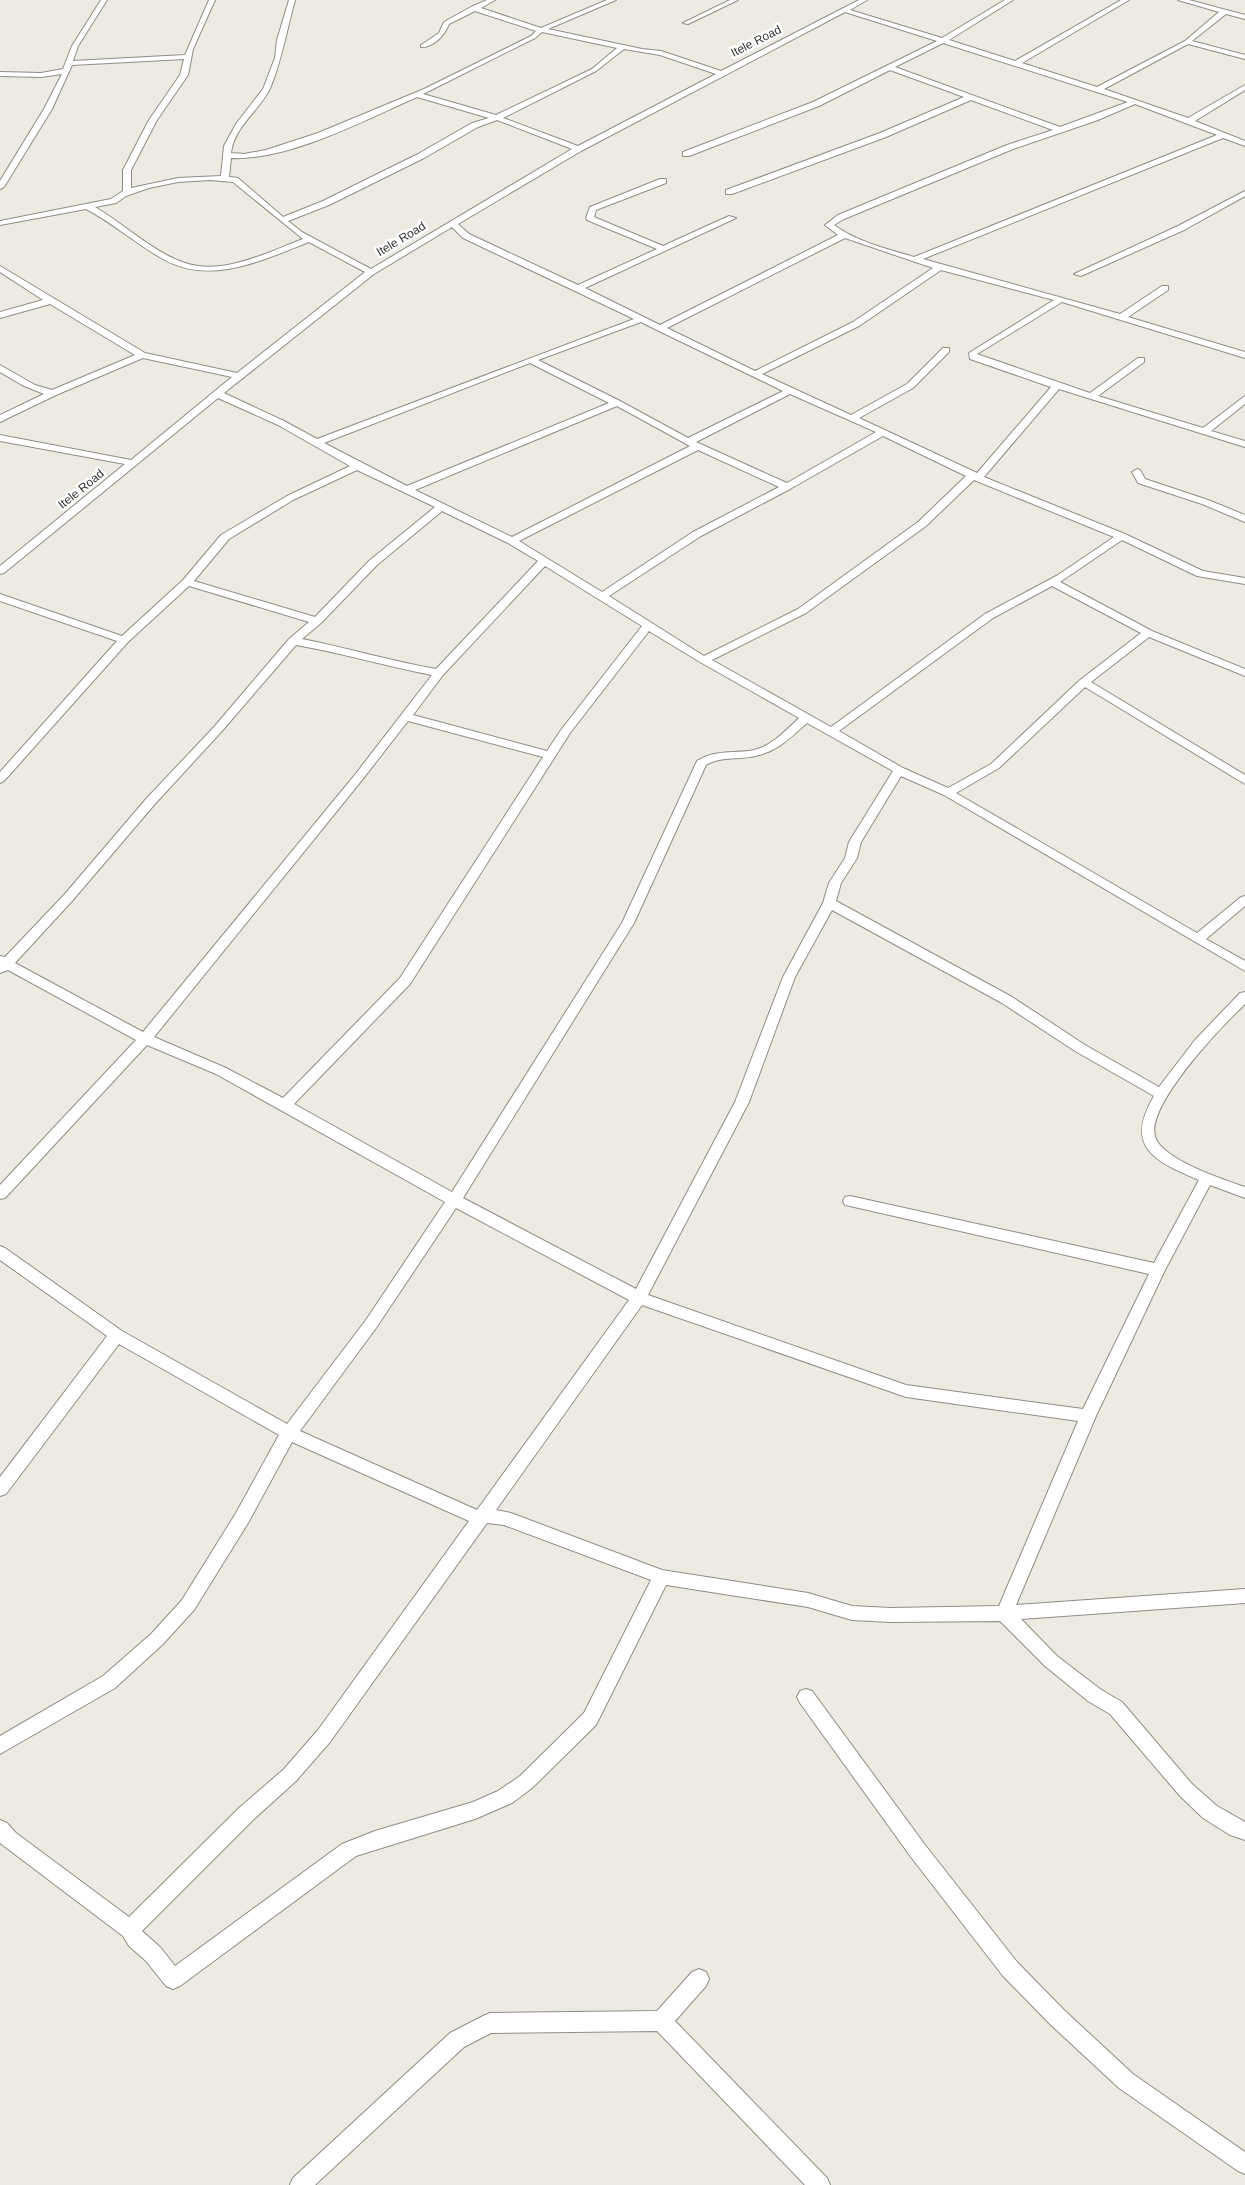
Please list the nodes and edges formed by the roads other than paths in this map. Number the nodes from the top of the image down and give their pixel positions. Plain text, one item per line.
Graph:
1 (104, 0) edge
2 (212, 0) edge
3 (292, 0) edge
4 (492, 0) edge
5 (613, 0) edge
6 (735, 0) edge
7 (864, 0) edge
8 (1010, 0) edge
9 (1126, 0) edge
10 (1181, 0) edge
11 (473, 8) junction
12 (845, 10) junction
13 (1225, 11) junction
14 (1245, 17) edge
15 (686, 23) dead end
16 (541, 30) junction
17 (944, 40) junction
18 (1187, 42) junction
19 (423, 46) dead end
20 (622, 47) junction
21 (188, 57) junction
22 (1245, 57) edge
23 (1015, 64) junction
24 (66, 67) junction
25 (888, 67) junction
26 (720, 73) junction
27 (0, 74) edge
28 (41, 75) junction
29 (62, 82) junction
30 (1245, 87) edge
31 (1098, 90) junction
32 (417, 94) junction
33 (971, 97) junction
34 (1134, 102) junction
35 (497, 118) junction
36 (1189, 121) junction
37 (1058, 129) junction
38 (1223, 136) junction
39 (1245, 144) edge
40 (578, 150) junction
41 (686, 154) dead end
42 (226, 155) junction
43 (225, 177) junction
44 (663, 181) dead end
45 (0, 187) edge
46 (728, 192) dead end
47 (127, 193) junction
48 (1242, 196) edge
49 (87, 206) junction
50 (732, 218) dead end
51 (283, 220) junction
52 (0, 223) edge
53 (452, 223) junction
54 (844, 235) junction
55 (308, 240) junction
56 (663, 249) junction
57 (914, 260) junction
58 (0, 268) edge
59 (938, 268) junction
60 (371, 272) junction
61 (1078, 274) dead end
62 (578, 288) junction
63 (1165, 288) dead end
64 (39, 294) junction
65 (1061, 299) junction
66 (51, 301) junction
67 (27, 306) junction
68 (0, 315) edge
69 (1120, 318) junction
70 (641, 319) junction
71 (660, 328) junction
72 (946, 350) dead end
73 (142, 355) junction
74 (1245, 355) edge
75 (530, 360) junction
76 (1141, 360) dead end
77 (0, 368) edge
78 (755, 374) junction
79 (238, 376) junction
80 (1056, 386) junction
81 (790, 391) junction
82 (53, 393) junction
83 (218, 394) junction
84 (1092, 396) junction
85 (1245, 400) edge
86 (618, 403) junction
87 (852, 418) junction
88 (0, 419) edge
89 (1205, 431) junction
90 (883, 432) junction
91 (0, 438) edge
92 (316, 443) junction
93 (692, 444) junction
94 (1245, 444) edge
95 (133, 463) junction
96 (357, 466) junction
97 (1137, 472) dead end
98 (976, 477) junction
99 (787, 487) junction
100 (407, 490) junction
101 (441, 506) junction
102 (1245, 519) edge
103 (1122, 536) junction
104 (512, 541) junction
105 (544, 561) junction
106 (0, 571) edge
107 (1245, 581) edge
108 (187, 582) junction
109 (1052, 582) junction
110 (601, 597) junction
111 (2, 599) edge
112 (317, 621) junction
113 (647, 626) junction
114 (1148, 633) junction
115 (124, 640) junction
116 (293, 642) junction
117 (704, 660) junction
118 (439, 673) junction
119 (1245, 673) edge
120 (1084, 682) junction
121 (404, 716) junction
122 (806, 718) junction
123 (831, 732) junction
124 (549, 755) junction
125 (899, 770) junction
126 (0, 780) edge
127 (1245, 780) edge
128 (948, 793) junction
129 (1245, 900) edge
130 (830, 904) junction
131 (1198, 939) junction
132 (2, 965) edge
133 (1245, 967) edge
134 (1245, 996) edge
135 (145, 1039) junction
136 (1161, 1094) junction
137 (285, 1105) junction
138 (1207, 1178) junction
139 (1245, 1192) edge
140 (0, 1194) edge
141 (454, 1200) junction
142 (850, 1201) dead end
143 (0, 1252) edge
144 (1158, 1270) junction
145 (639, 1298) junction
146 (117, 1335) junction
147 (1088, 1416) junction
148 (288, 1433) junction
149 (0, 1489) edge
150 (481, 1519) junction
151 (662, 1577) junction
152 (1245, 1596) edge
153 (1004, 1613) junction
154 (806, 1697) dead end
155 (0, 1746) edge
156 (0, 1830) edge
157 (1245, 1831) edge
158 (130, 1929) junction
159 (699, 1979) dead end
160 (661, 2022) junction
161 (1245, 2164) edge
162 (300, 2185) edge
163 (820, 2185) edge

1 - 24 street
2 - 21 street
3 - 42 street
4 - 11 street
5 - 16 street
6 - 15 street
7 - 12 street, Itele Road
8 - 17 street
9 - 23 street
10 - 13 street
11 - 16 street
11 - 19 street
12 - 17 street
12 - 26 street, Itele Road
13 - 14 street
13 - 18 street
16 - 20 street
16 - 32 street
17 - 23 street
17 - 25 street
18 - 22 street
18 - 31 street
20 - 26 street
20 - 35 street
21 - 24 street
21 - 47 street
23 - 31 street
24 - 28 street
24 - 29 street
25 - 33 street
25 - 41 street
26 - 40 street, Itele Road
27 - 28 street
28 - 29 street
29 - 45 street
30 - 36 street
31 - 34 street
32 - 35 street
32 - 42 street
33 - 37 street
33 - 46 street
34 - 36 street
34 - 37 street
35 - 40 street
35 - 51 street
36 - 38 street
37 - 54 street
38 - 39 street
38 - 57 street
40 - 53 street, Itele Road
42 - 43 street
43 - 47 street
43 - 51 street
44 - 56 street
47 - 49 street
48 - 61 street
49 - 52 street
49 - 55 street
50 - 56 street
51 - 55 street
53 - 60 street, Itele Road
53 - 62 street
54 - 57 street
54 - 71 street
55 - 60 street
56 - 62 street
57 - 59 street
58 - 64 street
59 - 65 street
59 - 78 street
60 - 79 street, Itele Road
62 - 70 street
63 - 69 street
64 - 66 street
64 - 67 street
65 - 69 street
65 - 80 street
66 - 67 street
66 - 73 street
67 - 68 street
69 - 74 street
70 - 71 street
70 - 75 street
71 - 78 street
72 - 87 street
73 - 79 street
73 - 82 street
75 - 86 street
75 - 92 street
76 - 84 street
77 - 82 street
78 - 81 street
79 - 83 street, Itele Road
80 - 84 street
80 - 98 street
81 - 87 street
81 - 93 street
82 - 88 street
83 - 92 street
83 - 95 street, Itele Road
84 - 89 street
85 - 89 street
86 - 93 street
86 - 100 street
87 - 90 street
89 - 94 street
90 - 98 street
90 - 99 street
91 - 95 street
92 - 96 street
93 - 99 street
93 - 104 street
95 - 106 street, Itele Road
96 - 100 street
96 - 108 street
97 - 102 street
98 - 103 street
98 - 117 street
99 - 110 street
100 - 101 street
101 - 104 street
101 - 112 street
103 - 107 street
103 - 109 street
104 - 105 street
105 - 110 street
105 - 118 street
108 - 112 street
108 - 115 street
109 - 114 street
109 - 123 street
110 - 113 street
111 - 115 street
112 - 116 street
113 - 117 street
113 - 124 street
114 - 119 street
114 - 120 street
115 - 126 street
116 - 118 street
116 - 132 street
117 - 122 street
118 - 121 street
120 - 127 street
120 - 128 street
121 - 124 street
121 - 135 street
122 - 123 street
122 - 141 street
123 - 125 street
124 - 137 street
125 - 128 street
125 - 130 street
128 - 131 street
129 - 131 street
130 - 136 street
130 - 145 street
131 - 133 street
132 - 135 street
134 - 136 street
135 - 137 street
135 - 140 street
136 - 138 street
137 - 141 street
138 - 139 street
138 - 144 street
141 - 145 street
141 - 148 street
142 - 144 street
143 - 146 street
144 - 147 street
145 - 147 street
145 - 150 street
146 - 148 street
146 - 149 street
147 - 153 street
148 - 150 street
148 - 155 street
150 - 151 street
150 - 158 street
151 - 153 street
151 - 158 street
152 - 153 street
153 - 157 street
154 - 161 street
156 - 158 street
159 - 160 street
160 - 162 street
160 - 163 street

